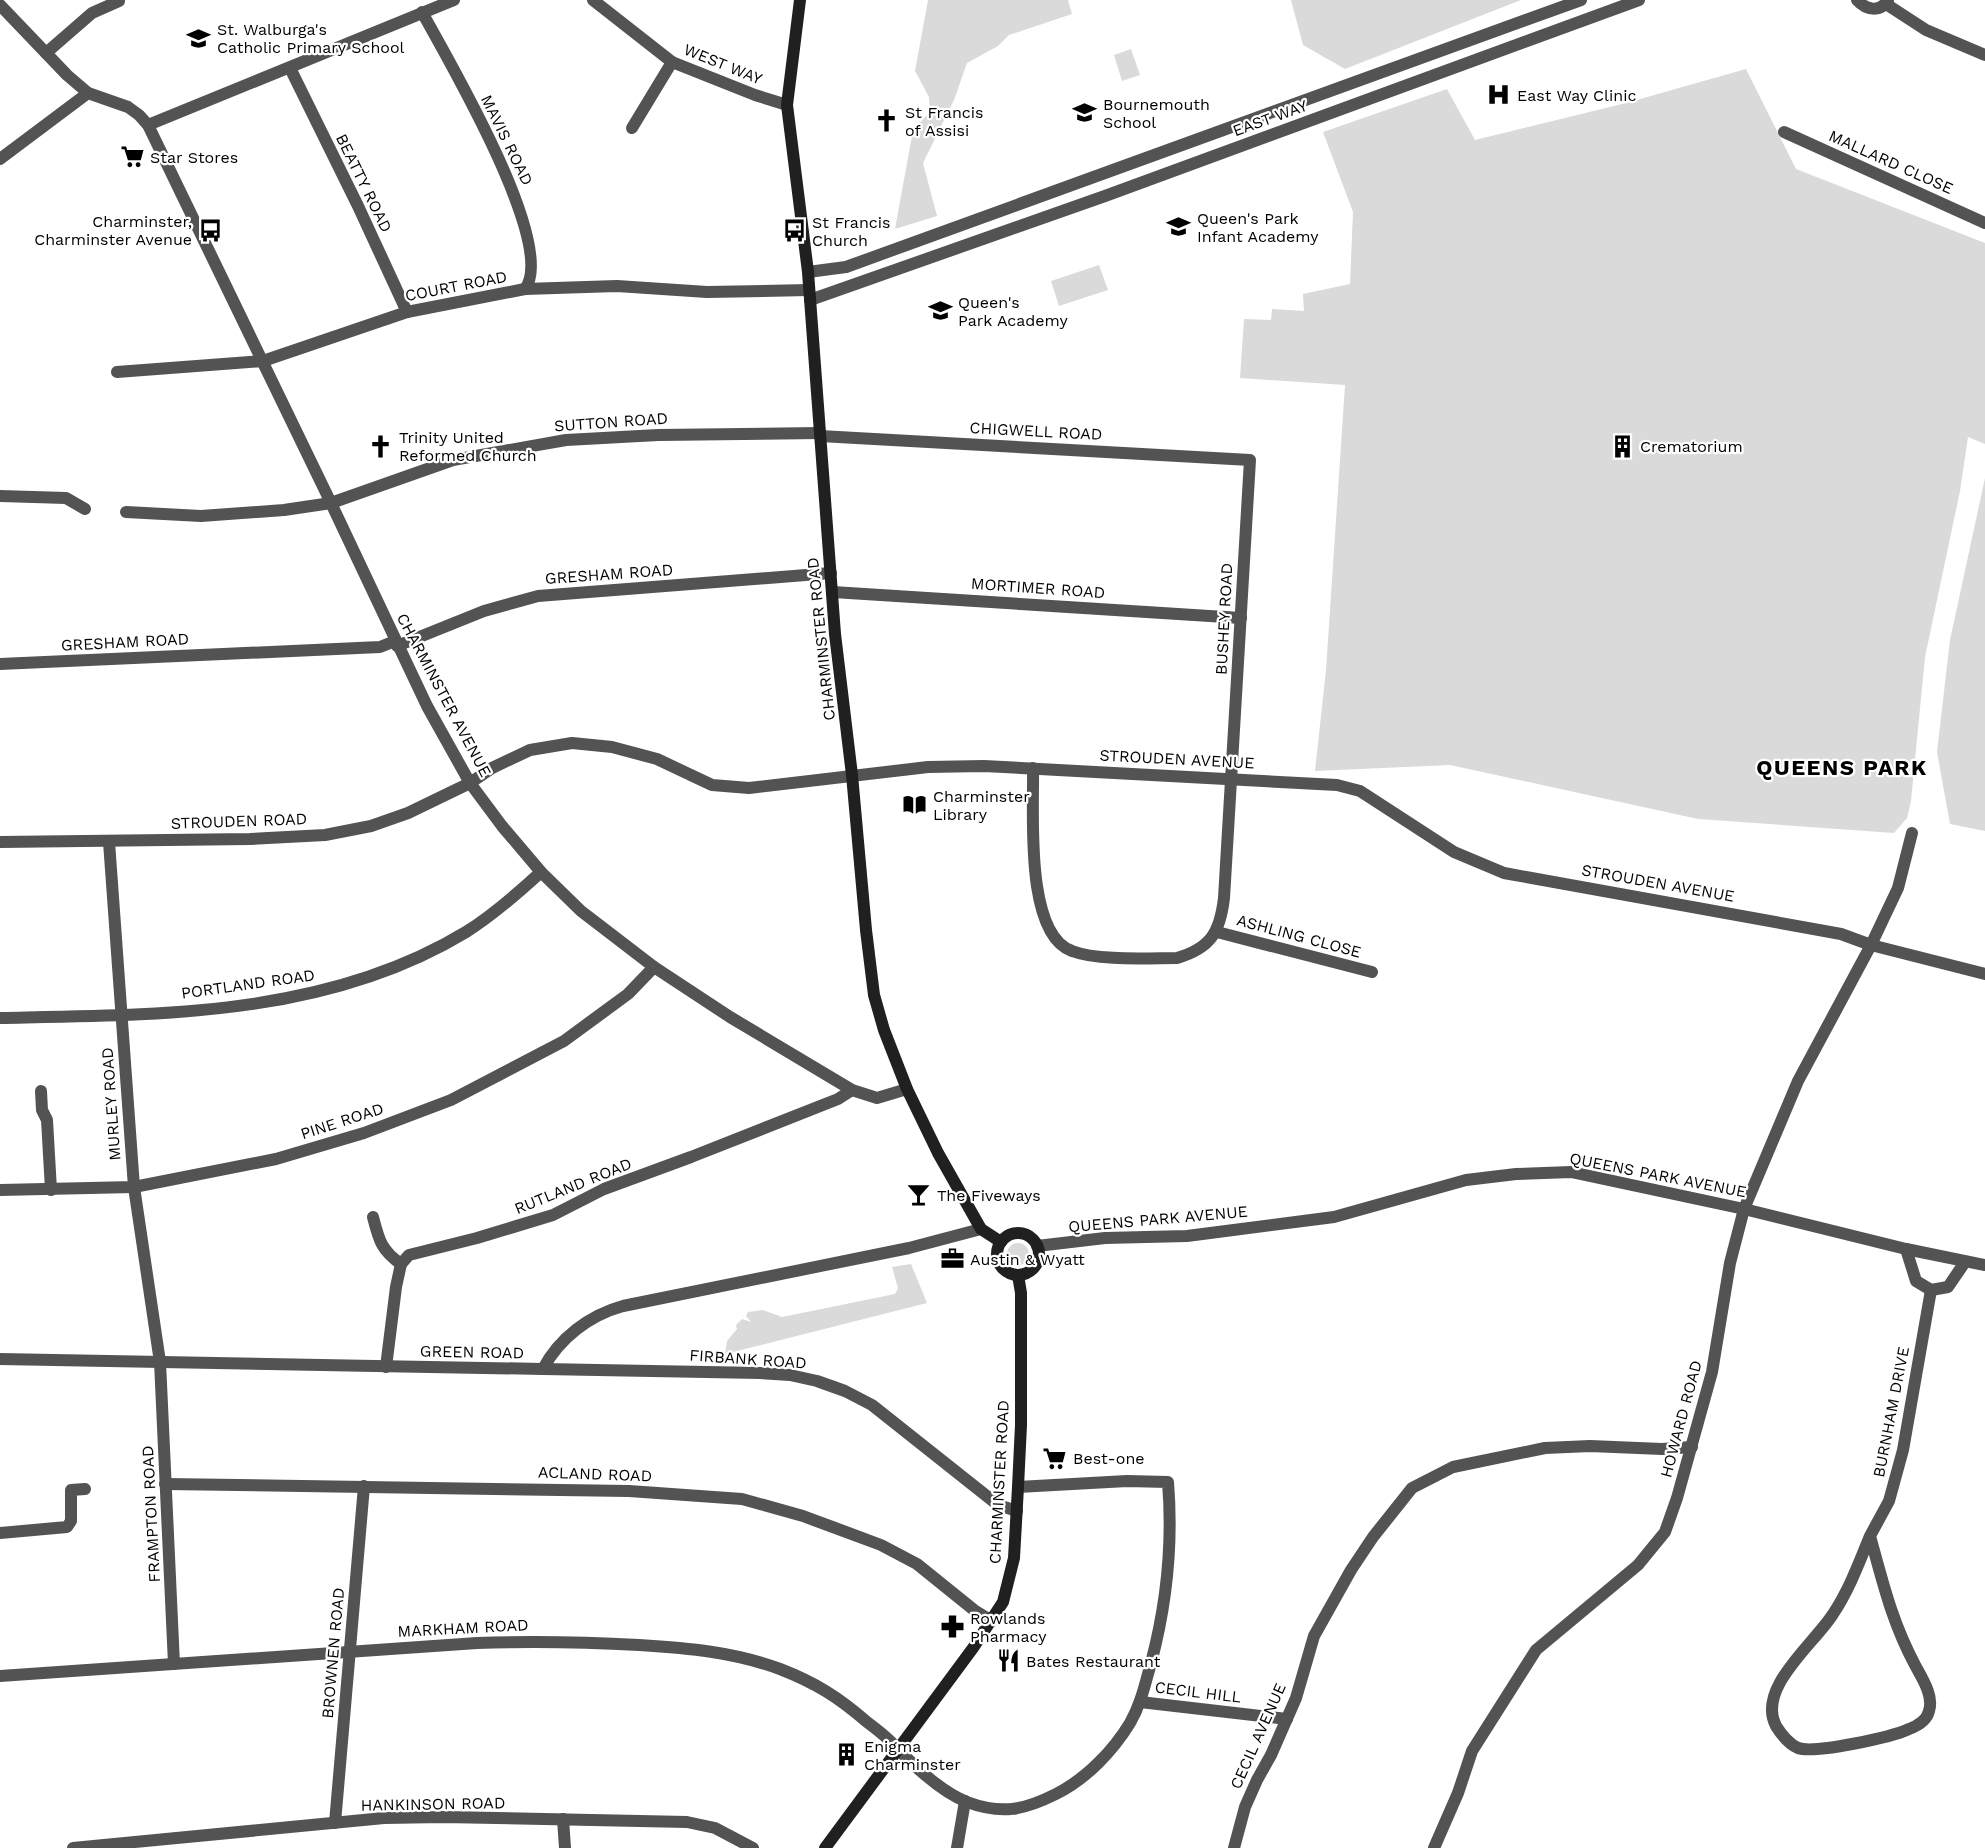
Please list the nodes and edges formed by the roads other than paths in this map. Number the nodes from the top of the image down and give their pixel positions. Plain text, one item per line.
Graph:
1 (454, 0) edge
2 (593, 0) edge
3 (800, 0) edge
4 (1581, 0) edge
5 (1639, 0) edge
6 (1857, 0) edge
7 (119, 1) edge
8 (1887, 2) edge
9 (102, 4) edge
10 (0, 5) edge
11 (422, 12) junction
12 (46, 53) junction
13 (1985, 55) edge
14 (672, 62) junction
15 (290, 68) junction
16 (88, 93) junction
17 (787, 105) junction
18 (148, 125) junction
19 (632, 128) dead end
20 (1784, 132) dead end
21 (0, 159) edge
22 (1985, 223) edge
23 (808, 272) junction
24 (525, 290) junction
25 (809, 295) junction
26 (407, 312) junction
27 (263, 361) junction
28 (117, 372) dead end
29 (820, 434) junction
30 (1250, 460) joint
31 (0, 496) edge
32 (331, 503) junction
33 (85, 509) dead end
34 (126, 512) dead end
35 (831, 573) junction
36 (833, 592) junction
37 (1241, 618) junction
38 (396, 643) junction
39 (0, 664) edge
40 (1034, 768) junction
41 (852, 775) junction
42 (1232, 779) junction
43 (470, 783) junction
44 (1912, 833) dead end
45 (0, 842) edge
46 (109, 842) junction
47 (541, 872) junction
48 (1217, 932) junction
49 (1871, 945) junction
50 (654, 968) junction
51 (1372, 972) dead end
52 (1985, 974) edge
53 (122, 1016) junction
54 (0, 1018) edge
55 (907, 1089) junction
56 (41, 1090) dead end
57 (852, 1090) junction
58 (134, 1187) junction
59 (0, 1190) edge
60 (51, 1190) junction
61 (1744, 1209) junction
62 (373, 1217) dead end
63 (981, 1229) junction
64 (1001, 1242) junction
65 (1037, 1246) junction
66 (1906, 1249) junction
67 (1965, 1262) junction
68 (401, 1264) junction
69 (1985, 1265) edge
70 (1018, 1275) junction
71 (1931, 1290) junction
72 (0, 1359) edge
73 (160, 1362) junction
74 (386, 1367) junction
75 (543, 1369) junction
76 (1692, 1447) junction
77 (165, 1484) junction
78 (364, 1486) junction
79 (1018, 1488) junction
80 (85, 1489) dead end
81 (1017, 1510) junction
82 (0, 1533) edge
83 (1870, 1536) junction
84 (992, 1621) junction
85 (349, 1651) junction
86 (174, 1664) junction
87 (0, 1676) edge
88 (1140, 1702) junction
89 (1287, 1719) junction
90 (898, 1750) junction
91 (965, 1801) junction
92 (563, 1819) junction
93 (335, 1823) junction
94 (73, 1848) edge
95 (565, 1848) edge
96 (753, 1848) edge
97 (825, 1848) edge
98 (957, 1848) edge
99 (1233, 1848) edge
100 (1434, 1848) edge

1 - 11 street
2 - 14 street, WEST WAY
3 - 17 main road, CHARMINSTER ROAD
4 - 23 street, EAST WAY
5 - 25 street, EAST WAY
6 - 8 street
7 - 9 street
8 - 13 street
9 - 12 street
10 - 12 street
11 - 15 street
11 - 24 street, MAVIS ROAD
12 - 16 street
14 - 17 street, WEST WAY
14 - 19 street
15 - 18 street
15 - 26 street, BEATTY ROAD
16 - 18 street
16 - 21 street
17 - 23 main road, CHARMINSTER ROAD
18 - 27 street, CHARMINSTER AVENUE
20 - 22 street, MALLARD CLOSE
23 - 25 main road, CHARMINSTER ROAD
24 - 25 street, COURT ROAD
24 - 26 street, COURT ROAD
25 - 29 main road, CHARMINSTER ROAD
26 - 27 street, COURT ROAD
27 - 28 street, COURT ROAD
27 - 32 street, CHARMINSTER AVENUE
29 - 30 street, CHIGWELL ROAD
29 - 32 street, SUTTON ROAD
29 - 35 main road, CHARMINSTER ROAD
30 - 37 street, BUSHEY ROAD
31 - 33 street
32 - 34 street, SUTTON ROAD
32 - 38 street, CHARMINSTER AVENUE
35 - 36 main road, CHARMINSTER ROAD
35 - 38 street, GRESHAM ROAD
36 - 37 street, MORTIMER ROAD
36 - 41 main road, CHARMINSTER ROAD
37 - 42 street, BUSHEY ROAD
38 - 39 street, GRESHAM ROAD
38 - 43 street, CHARMINSTER AVENUE
40 - 41 street, STROUDEN AVENUE
40 - 42 street, STROUDEN AVENUE
40 - 48 street
41 - 43 street, STROUDEN AVENUE
41 - 55 main road, CHARMINSTER ROAD
42 - 48 street, BUSHEY ROAD
42 - 49 street, STROUDEN AVENUE
43 - 46 street, STROUDEN ROAD
43 - 47 street, CHARMINSTER AVENUE
44 - 49 street, HOWARD ROAD
45 - 46 street, STROUDEN ROAD
46 - 53 street, MURLEY ROAD
47 - 50 street, CHARMINSTER AVENUE
47 - 53 street, PORTLAND ROAD
48 - 51 street, ASHLING CLOSE
49 - 52 street, STROUDEN AVENUE
49 - 61 street, HOWARD ROAD
50 - 57 street, CHARMINSTER AVENUE
50 - 58 street, PINE ROAD
53 - 54 street, PORTLAND ROAD
53 - 58 street, MURLEY ROAD
55 - 57 street, CHARMINSTER AVENUE
55 - 63 main road, CHARMINSTER ROAD
56 - 60 street
57 - 68 street, RUTLAND ROAD
58 - 60 street, PINE ROAD
58 - 73 street, MURLEY ROAD
59 - 60 street, PINE ROAD
61 - 65 street, QUEENS PARK AVENUE
61 - 66 street, QUEENS PARK AVENUE
61 - 76 street, HOWARD ROAD
62 - 68 street
63 - 64 main road, CHARMINSTER ROAD
63 - 75 street, GREEN ROAD
64 - 65 main road
64 - 70 main road
65 - 70 main road
66 - 67 street, QUEENS PARK AVENUE
66 - 71 street
67 - 69 street, QUEENS PARK AVENUE
67 - 71 street
68 - 74 street
70 - 79 main road, CHARMINSTER ROAD
71 - 83 street, BURNHAM DRIVE
72 - 73 street, GREEN ROAD
73 - 74 street, GREEN ROAD
73 - 77 street, FRAMPTON ROAD
74 - 75 street, GREEN ROAD
75 - 81 street, FIRBANK ROAD
76 - 89 street, CECIL AVENUE
76 - 100 street, HOWARD ROAD
77 - 78 street, ACLAND ROAD
77 - 86 street, FRAMPTON ROAD
78 - 84 street, ACLAND ROAD
78 - 85 street, BROWNEN ROAD
79 - 81 main road, CHARMINSTER ROAD
79 - 88 street, MARKHAM ROAD
80 - 82 street
81 - 84 main road, CHARMINSTER ROAD
83 - 83 street, BURNHAM DRIVE
84 - 90 main road, CHARMINSTER ROAD
85 - 86 street, MARKHAM ROAD
85 - 90 street, MARKHAM ROAD
85 - 93 street, BROWNEN ROAD
86 - 87 street, MARKHAM ROAD
88 - 89 street, CECIL HILL
88 - 91 street, MARKHAM ROAD
89 - 99 street, CECIL AVENUE
90 - 91 street, MARKHAM ROAD
90 - 97 main road, CHARMINSTER ROAD
91 - 98 street
92 - 93 street, HANKINSON ROAD
92 - 95 street
92 - 96 street, HANKINSON ROAD
93 - 94 street, HANKINSON ROAD

